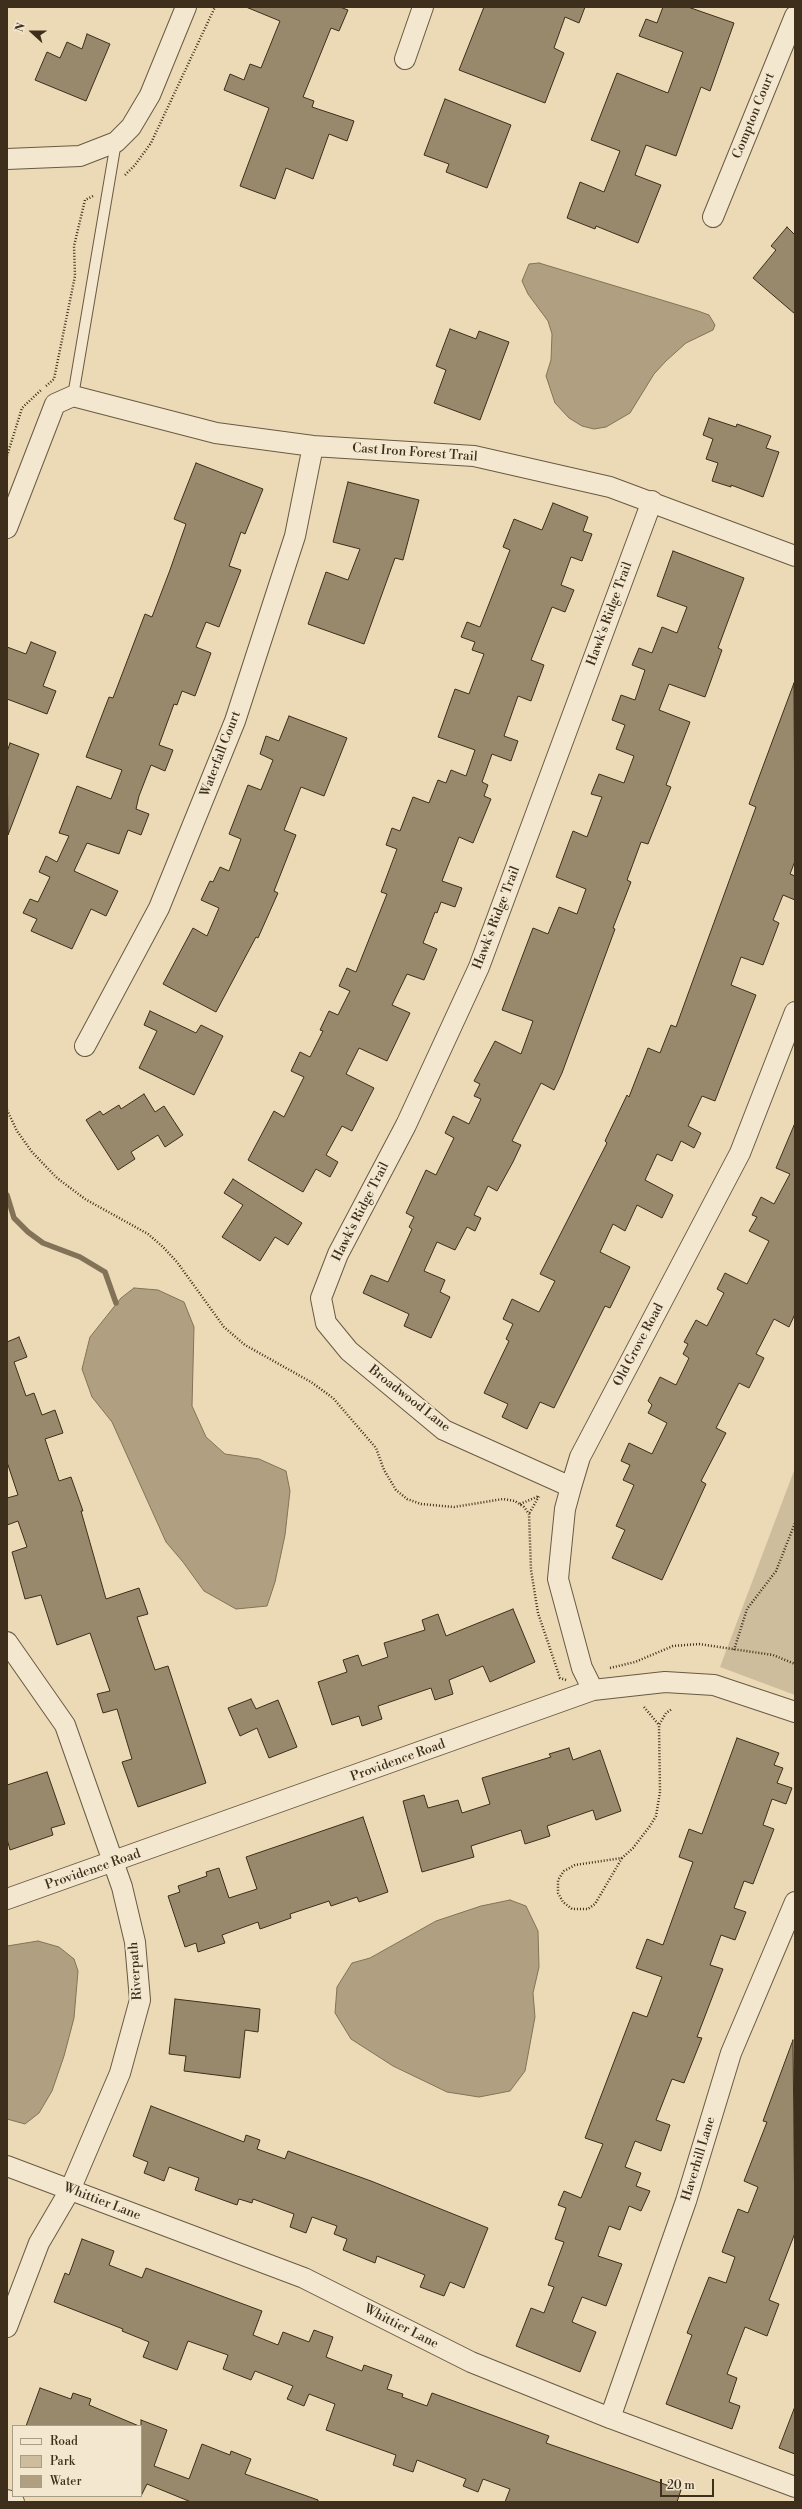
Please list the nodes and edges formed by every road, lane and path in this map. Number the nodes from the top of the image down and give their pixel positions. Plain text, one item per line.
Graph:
1 (186, 7) edge
2 (423, 7) edge
3 (784, 7) edge
4 (795, 11) edge
5 (795, 16) edge
6 (405, 59) dead end
7 (116, 142) junction
8 (7, 159) edge
9 (713, 216) dead end
10 (73, 396) junction
11 (312, 446) junction
12 (652, 501) junction
13 (7, 528) edge
14 (795, 556) edge
15 (795, 1012) edge
16 (85, 1046) dead end
17 (7, 1110) edge
18 (326, 1323) joint
19 (571, 1487) junction
20 (520, 1504) junction
21 (530, 1514) junction
22 (795, 1523) edge
23 (7, 1642) edge
24 (734, 1650) junction
25 (795, 1664) edge
26 (589, 1683) junction
27 (644, 1707) dead end
28 (672, 1709) dead end
29 (795, 1712) edge
30 (659, 1725) junction
31 (622, 1858) junction
32 (114, 1863) junction
33 (7, 1899) edge
34 (795, 1902) edge
35 (7, 2166) edge
36 (70, 2190) junction
37 (7, 2327) edge
38 (610, 2418) junction
39 (795, 2487) edge
40 (7, 2500) edge
41 (14, 2502) edge

1 - 7 street
2 - 6 street
3 - 4 street
5 - 9 street, Compton Court
7 - 8 street
7 - 10 lane
10 - 11 street, Cast Iron Forest Trail
10 - 13 street
11 - 12 street, Cast Iron Forest Trail
11 - 16 street, Waterfall Court
12 - 14 street, Cast Iron Forest Trail
12 - 18 street, Hawk's Ridge Trail
15 - 19 street, Old Grove Road
17 - 20 path
18 - 19 street, Broadwood Lane
19 - 26 street, Old Grove Road
20 - 21 path
20 - 21 path
21 - 26 path
22 - 24 path
23 - 32 street, Riverpath
24 - 25 path
24 - 26 path
26 - 29 street, Providence Road
26 - 32 street, Providence Road
27 - 30 path
28 - 30 path
30 - 31 path
31 - 31 path
32 - 33 street, Providence Road
32 - 36 street, Riverpath
34 - 38 street, Haverhill Lane
35 - 36 street, Whittier Lane
36 - 37 street, Riverpath
36 - 38 street, Whittier Lane
38 - 39 street, Whittier Lane
40 - 41 street

